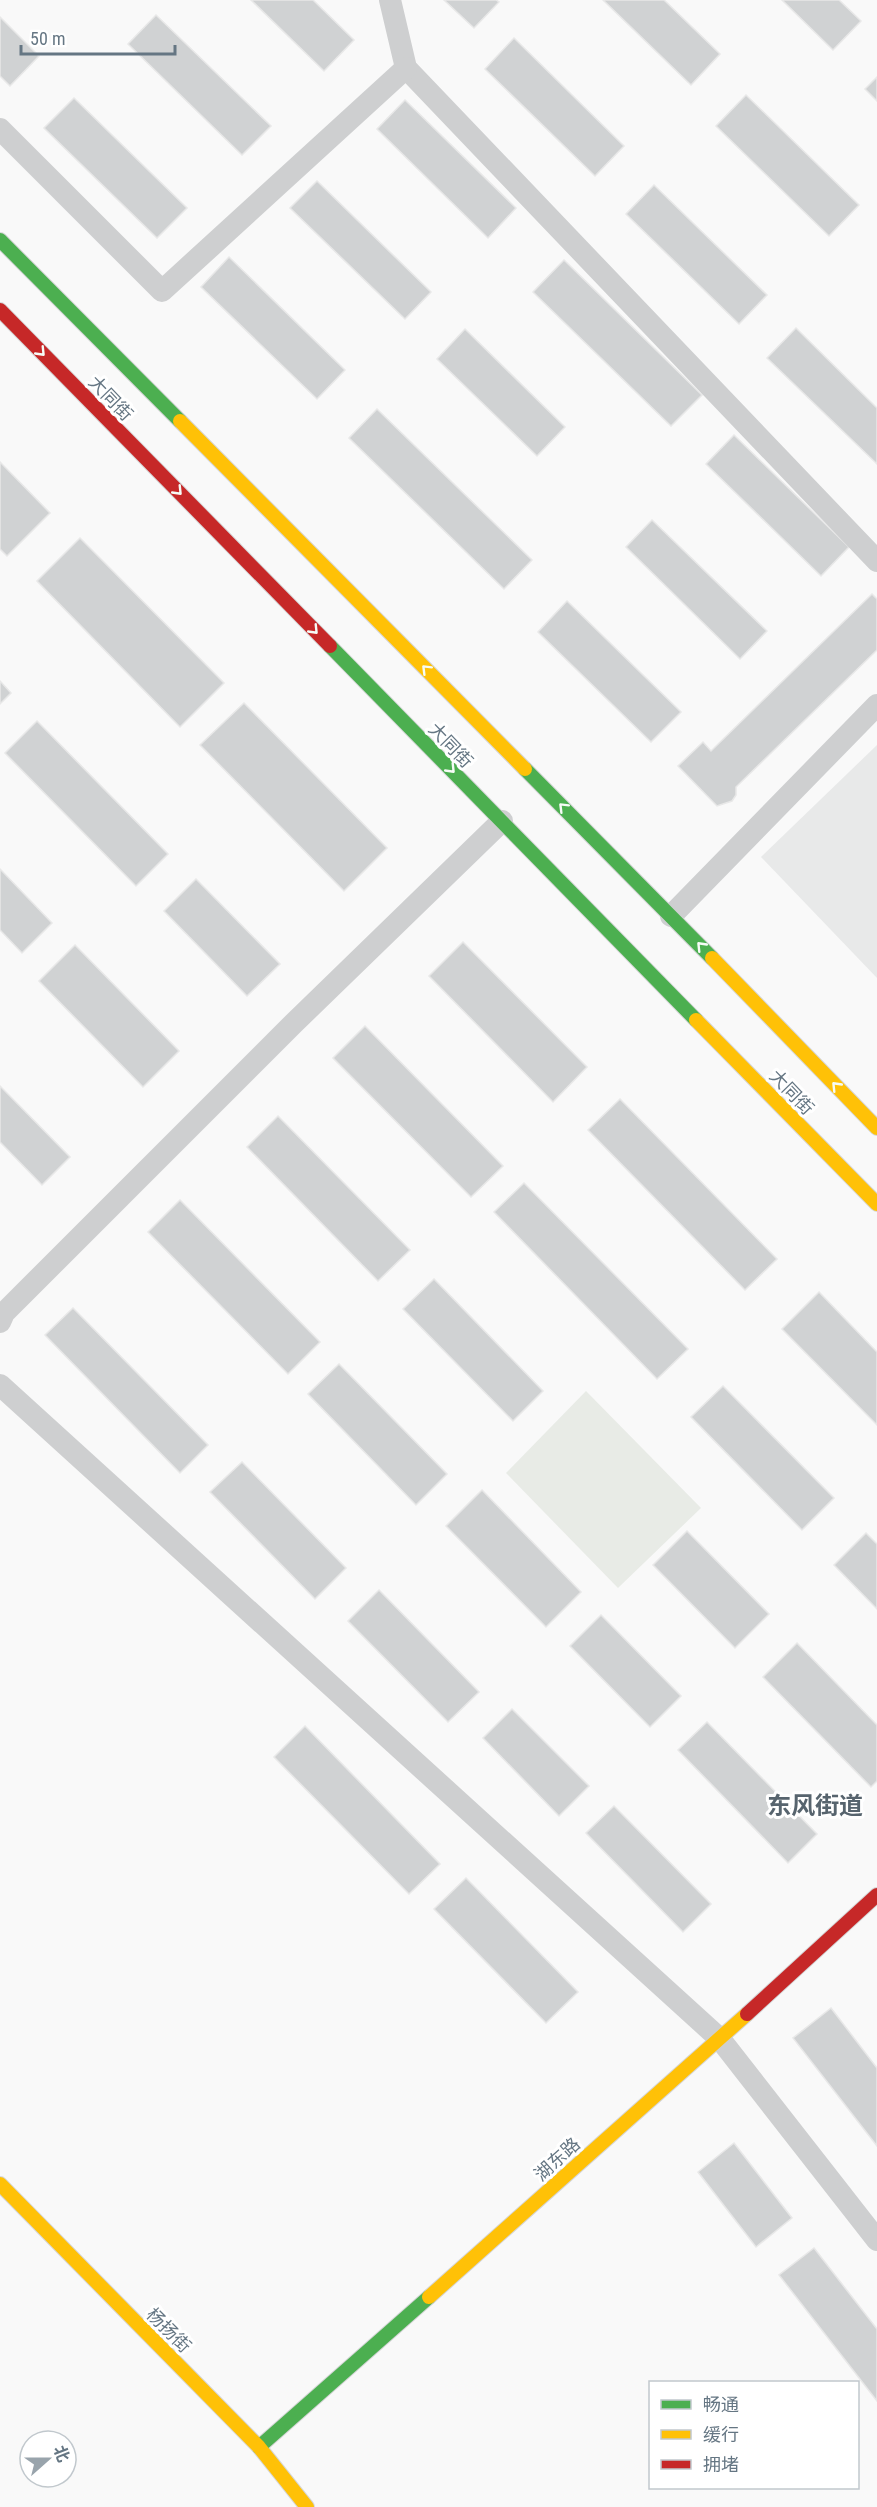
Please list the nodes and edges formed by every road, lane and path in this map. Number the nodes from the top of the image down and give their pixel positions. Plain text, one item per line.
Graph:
1 (390, 0) edge
2 (406, 68) junction
3 (0, 129) edge
4 (0, 240) edge
5 (0, 310) edge
6 (877, 561) edge
7 (877, 705) edge
8 (502, 821) junction
9 (671, 916) junction
10 (877, 1128) edge
11 (877, 1204) edge
12 (0, 1322) edge
13 (0, 1385) edge
14 (877, 1895) edge
15 (720, 2039) junction
16 (0, 2184) edge
17 (877, 2240) edge
18 (259, 2447) junction
19 (307, 2507) edge

1 - 2 street
2 - 3 street
2 - 6 street
9 -> 4 main road, 大同街
5 -> 8 main road, 大同街
7 - 9 street
8 - 11 main road, 大同街
8 - 12 street
10 -> 9 main road, 大同街
13 - 15 street
14 - 15 main road, 湖东路
15 - 17 street
15 - 18 main road, 湖东路
16 - 18 main road, 杨扬街
18 - 19 main road, 杨扬街

